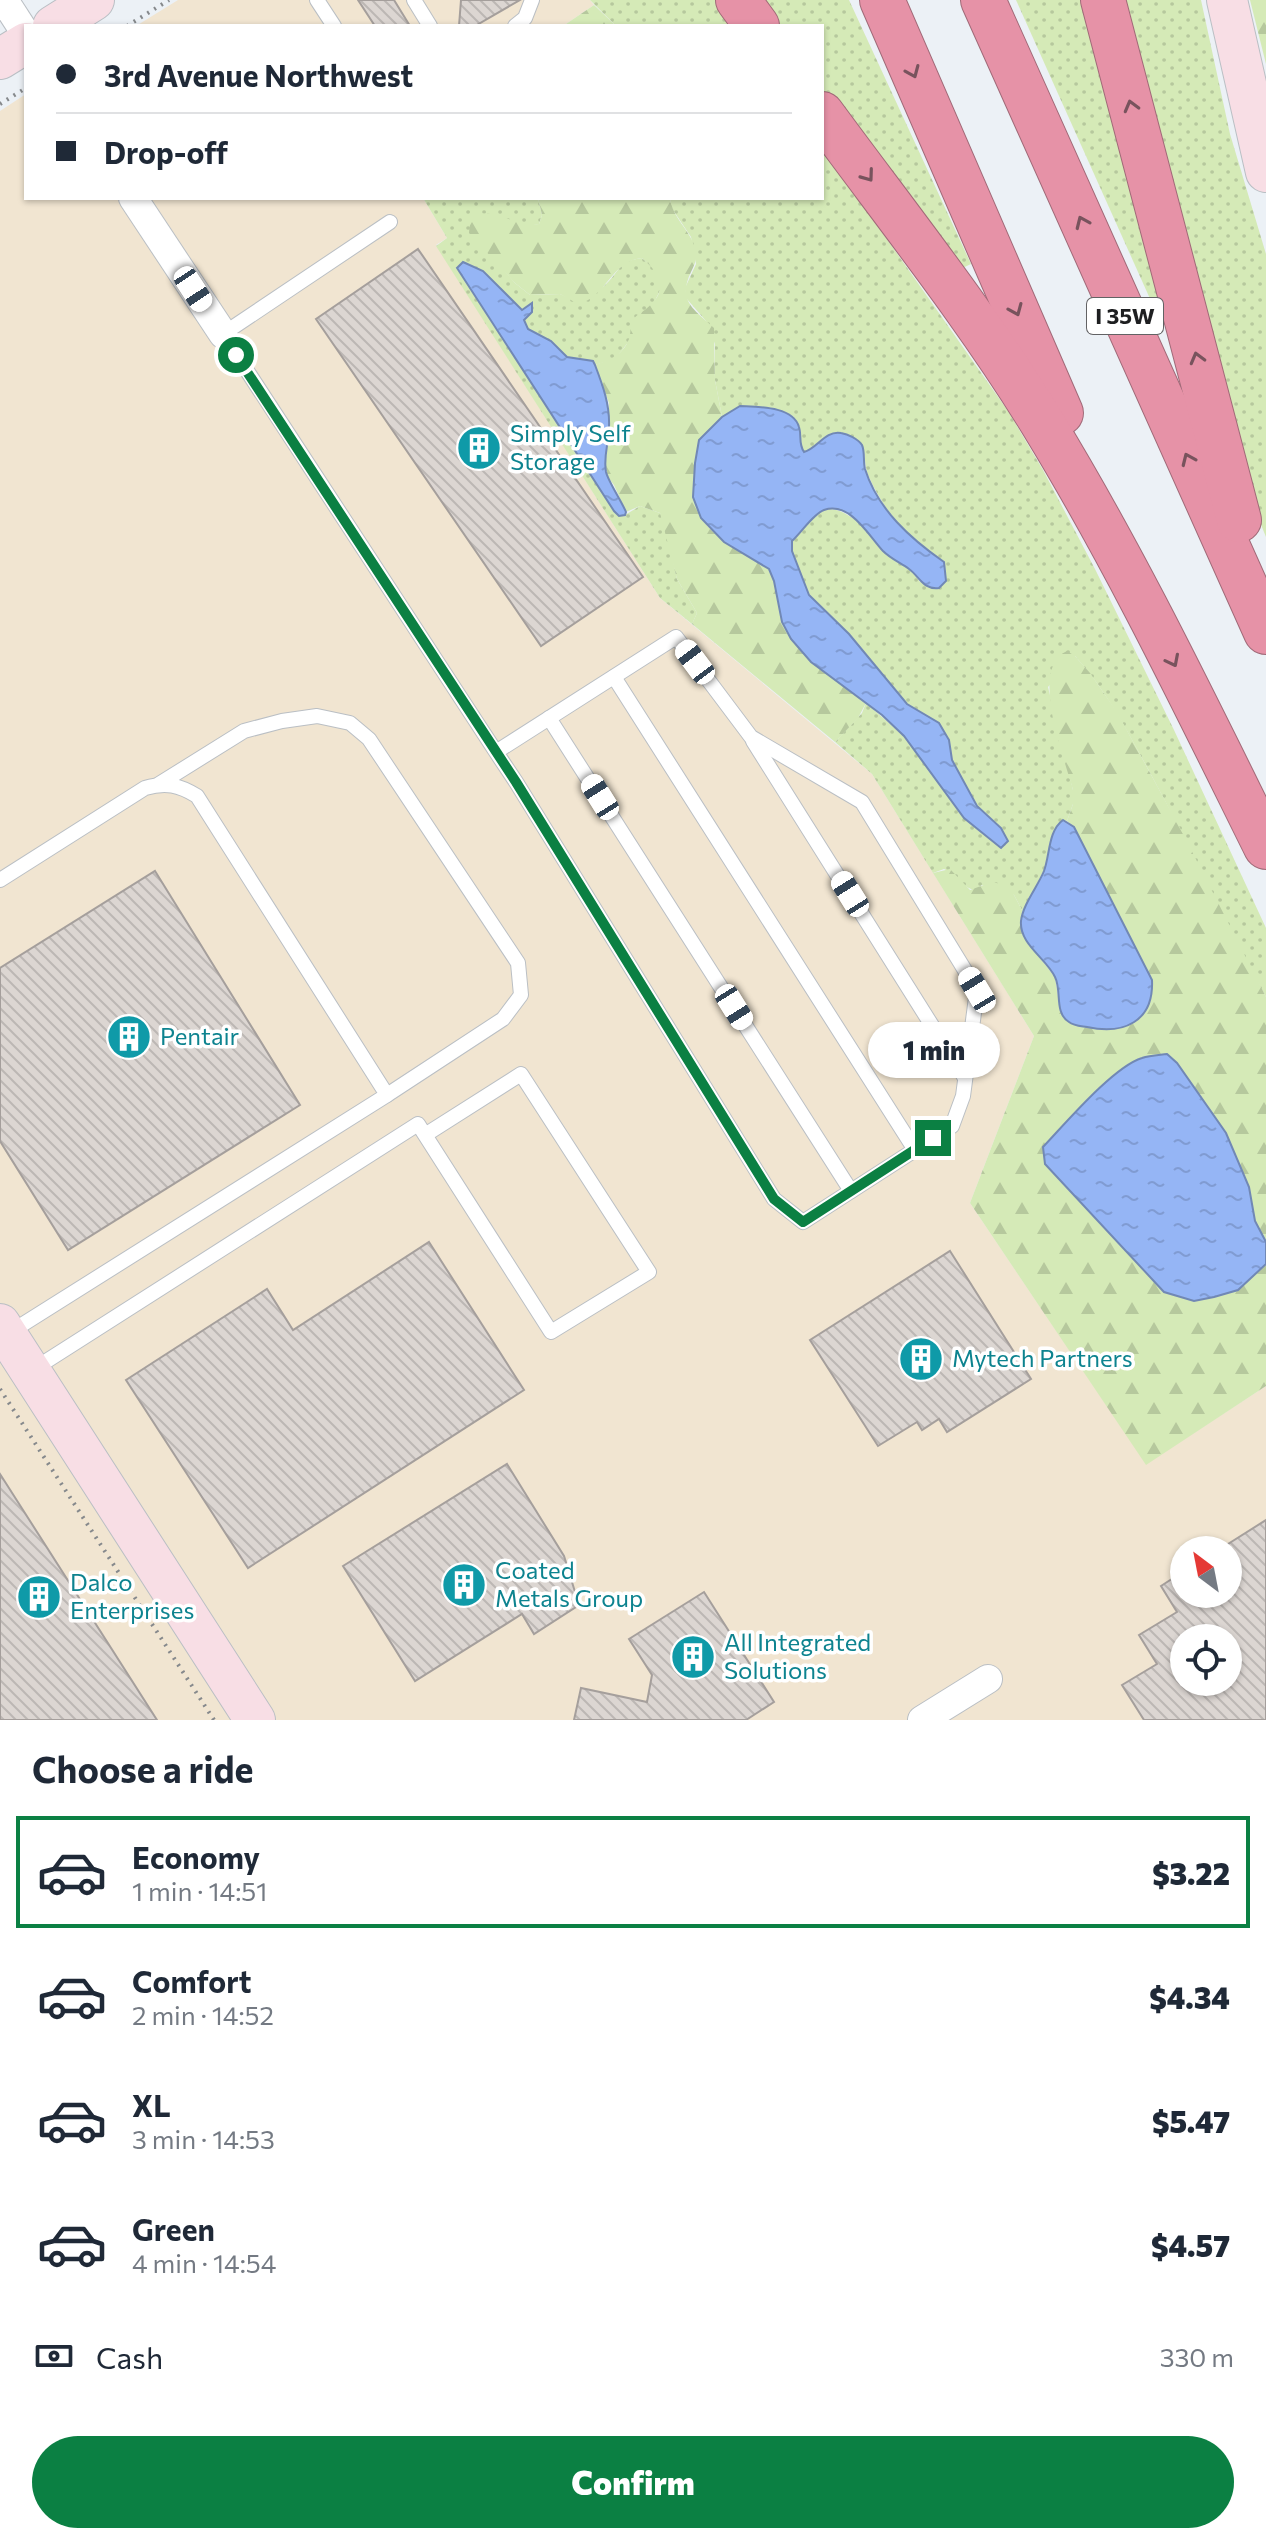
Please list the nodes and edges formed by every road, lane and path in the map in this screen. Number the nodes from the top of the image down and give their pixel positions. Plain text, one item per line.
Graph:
1 (4, 0) edge
2 (94, 0) edge
3 (169, 0) edge
4 (317, 0) edge
5 (414, 0) edge
6 (532, 0) edge
7 (738, 0) edge
8 (882, 0) edge
9 (983, 0) edge
10 (1103, 0) edge
11 (1227, 0) edge
12 (56, 24) edge
13 (130, 24) edge
14 (333, 24) edge
15 (429, 24) edge
16 (518, 24) edge
17 (756, 24) edge
18 (24, 31) edge
19 (24, 44) edge
20 (0, 59) edge
21 (24, 89) edge
22 (0, 104) edge
23 (824, 117) edge
24 (1266, 172) edge
25 (134, 200) edge
26 (390, 222) dead end
27 (223, 334) junction
28 (1139, 591) junction
29 (1266, 623) edge
30 (1266, 632) edge
31 (614, 677) junction
32 (549, 718) junction
33 (751, 737) junction
34 (496, 752) junction
35 (159, 784) junction
36 (1266, 847) edge
37 (0, 880) edge
38 (965, 1078) junction
39 (387, 1095) junction
40 (425, 1135) junction
41 (915, 1150) junction
42 (851, 1191) junction
43 (3, 1330) edge
44 (15, 1380) edge
45 (988, 1679) dead end
46 (214, 1720) edge
47 (255, 1720) edge
48 (922, 1720) edge

1 - 18 street
2 - 12 street
3 - 13 path
4 - 14 lane
5 - 15 lane
6 - 16 lane
7 - 17 highway
8 -> 28 highway
30 -> 9 highway, I 35W
29 -> 10 highway
11 - 24 street
19 - 20 street
21 - 22 path
23 -> 28 highway
25 - 27 street
26 - 27 lane
27 - 34 lane
28 -> 36 highway
31 - 32 lane
31 - 33 lane
31 - 41 lane
32 - 34 lane
32 - 42 lane
33 - 38 lane
33 - 38 lane
34 - 42 lane
35 - 37 lane
35 - 39 lane
35 - 39 lane
38 - 41 lane
39 - 43 lane
40 - 40 lane
40 - 44 lane
41 - 42 lane
43 - 44 street
44 - 46 path
44 - 47 street
45 - 48 street

